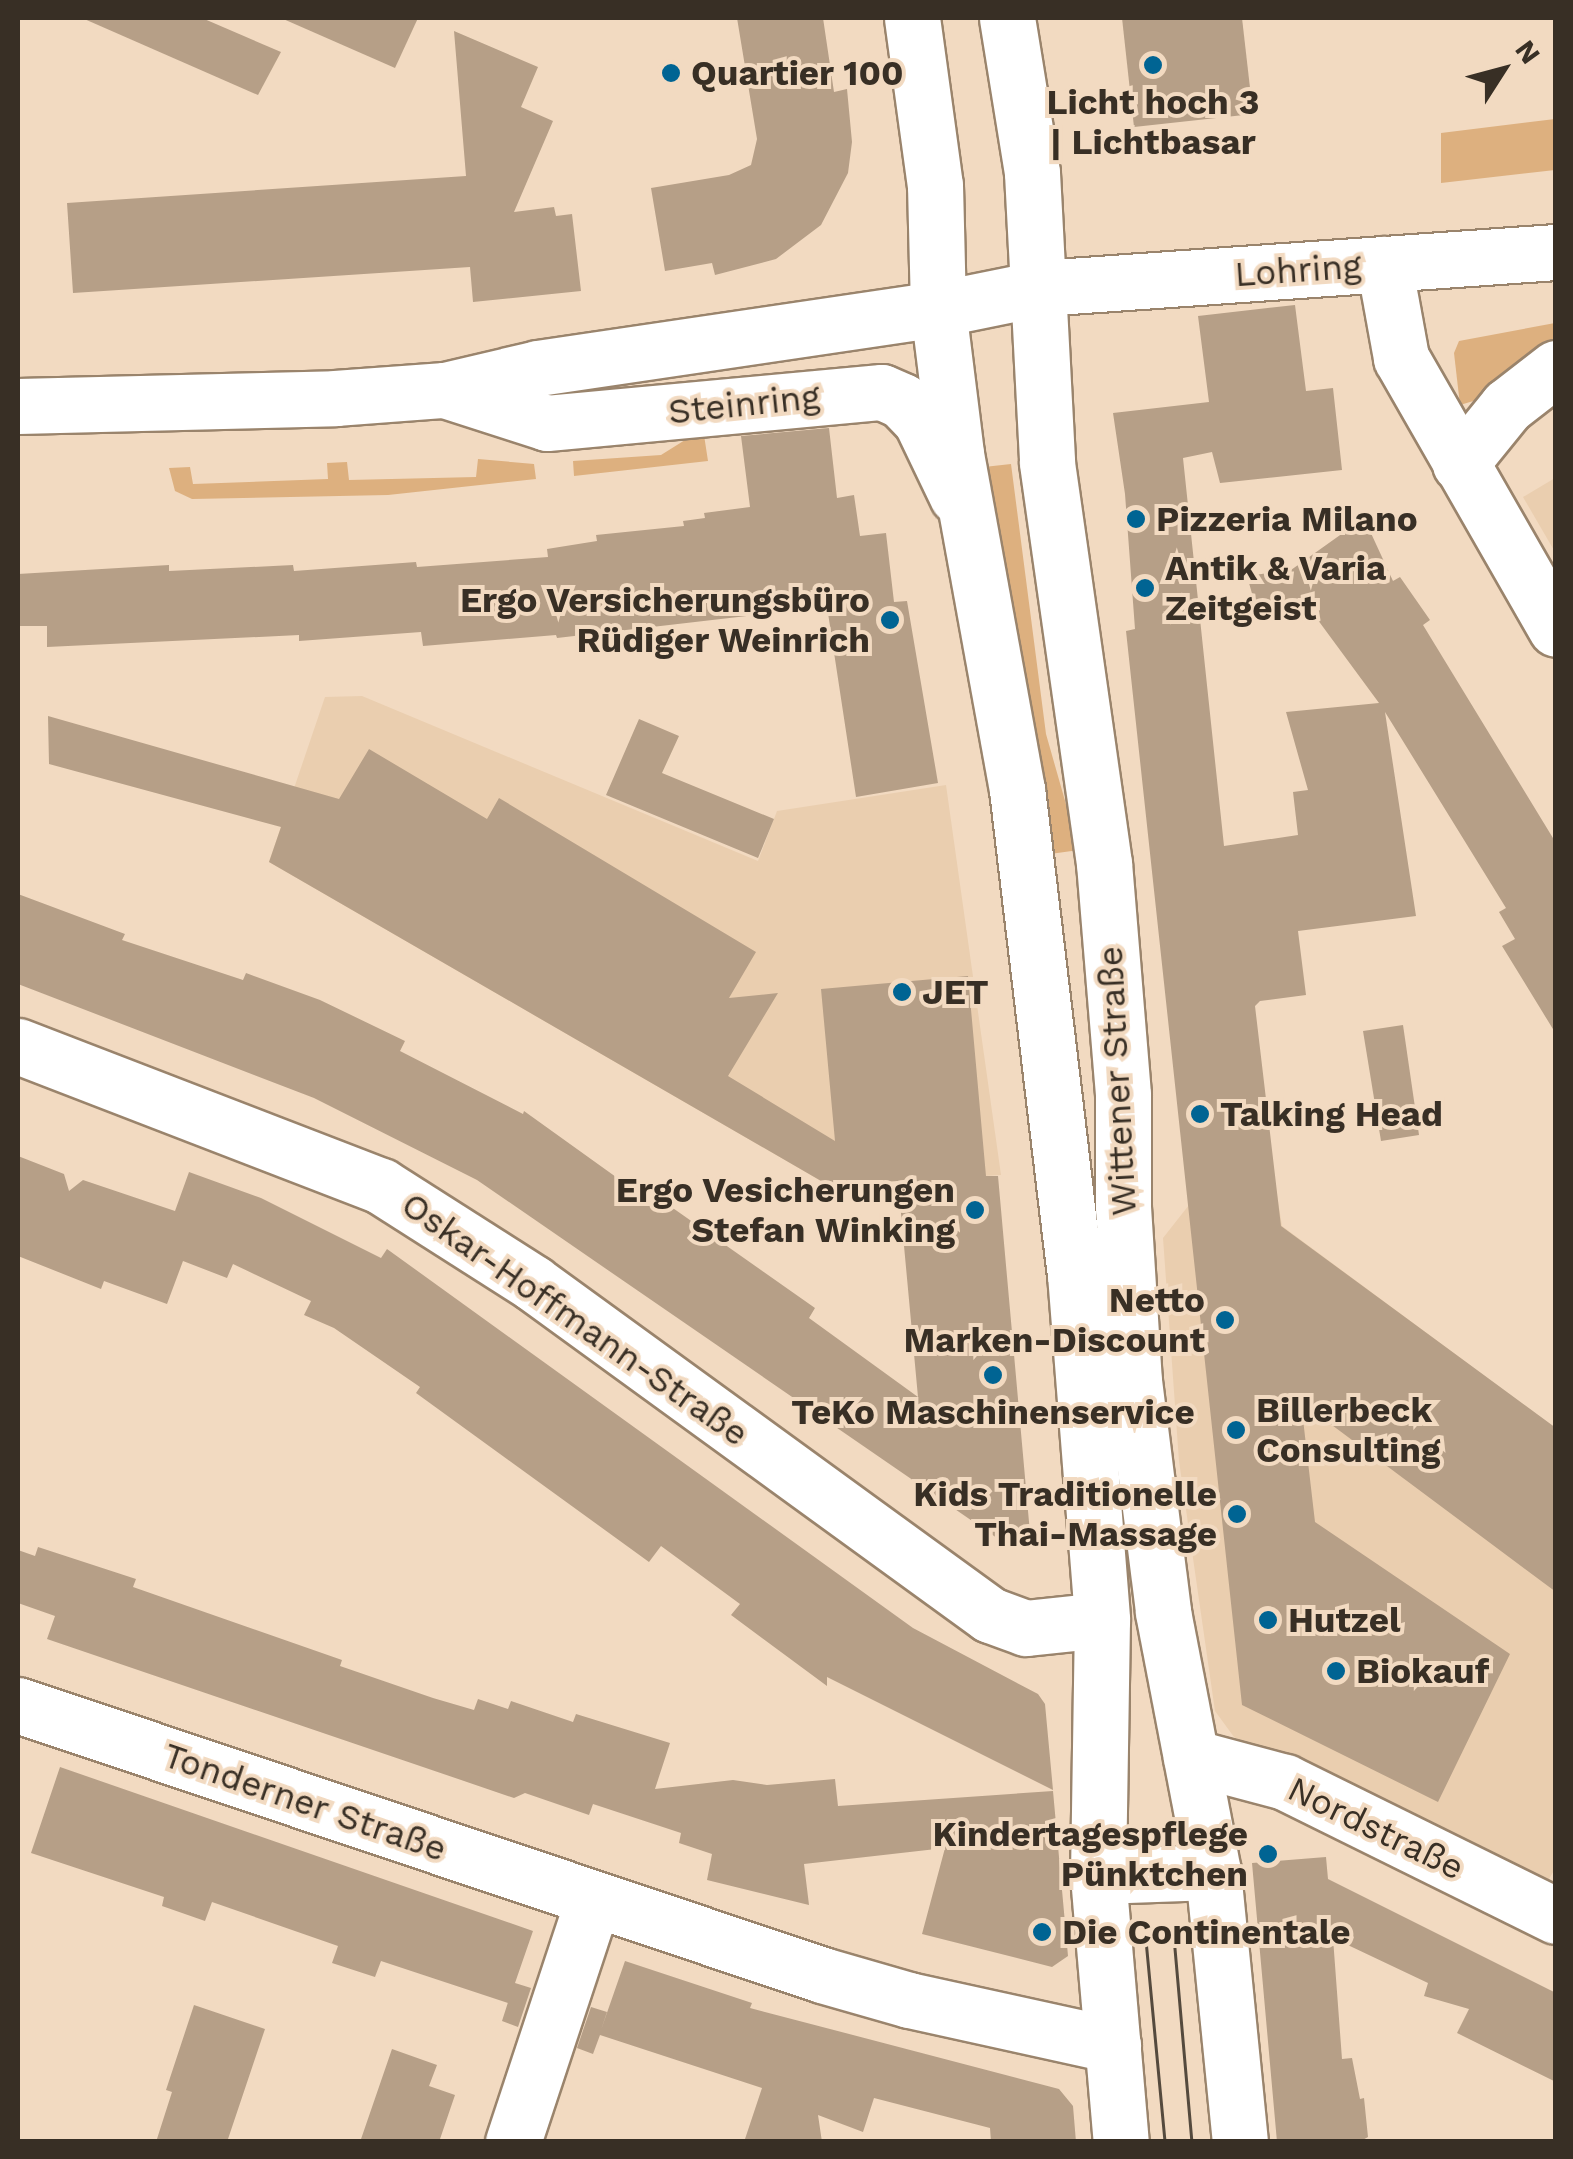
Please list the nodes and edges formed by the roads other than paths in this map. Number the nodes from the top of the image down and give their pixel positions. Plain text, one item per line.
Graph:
1 (912, 18) edge
2 (1003, 32) edge
3 (1556, 252) edge
4 (1384, 264) junction
5 (1040, 288) junction
6 (938, 309) junction
7 (1556, 368) edge
8 (444, 390) junction
9 (18, 406) edge
10 (1460, 464) junction
11 (970, 528) junction
12 (1556, 628) edge
13 (18, 1046) edge
14 (1102, 1620) junction
15 (18, 1705) edge
16 (1192, 1757) junction
17 (1213, 1872) junction
18 (1098, 1876) junction
19 (593, 1900) junction
20 (1556, 1916) edge
21 (1113, 2045) junction
22 (513, 2142) edge
23 (1121, 2142) edge
24 (1240, 2142) edge

1 - 6 street, Wittener Straße
2 - 5 street, Wittener Straße
3 - 4 street, Lohring
4 - 5 street, Lohring
4 - 10 street
5 - 6 street
5 - 16 street, Wittener Straße
6 - 8 street, Steinring
6 - 11 street, Wittener Straße
7 - 10 street
8 - 9 street, Steinring
8 - 11 street, Steinring
10 - 12 street
11 - 14 street, Wittener Straße
13 - 14 street, Oskar-Hoffmann-Straße
14 - 18 street, Wittener Straße
15 - 19 street, Tonderner Straße
16 - 17 street, Wittener Straße
16 - 20 street, Nordstraße
17 - 18 street
17 - 24 street, Wittener Straße
18 - 21 street, Wittener Straße
19 - 21 street, Tonderner Straße
19 - 22 street
21 - 23 street, Wittener Straße

